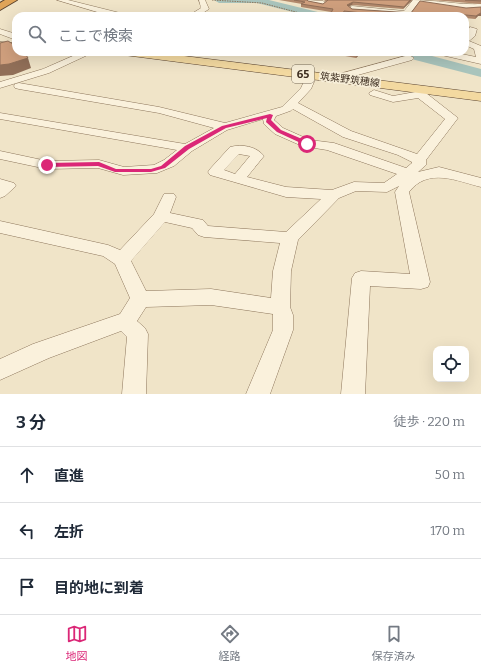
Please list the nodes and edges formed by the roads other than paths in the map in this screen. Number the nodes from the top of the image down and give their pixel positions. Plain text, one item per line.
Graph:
1 (12, 0) edge
2 (60, 0) edge
3 (202, 0) edge
4 (312, 0) edge
5 (358, 0) edge
6 (415, 0) edge
7 (323, 3) edge
8 (481, 6) edge
9 (0, 7) edge
10 (352, 8) junction
11 (104, 12) edge
12 (199, 12) edge
13 (350, 12) edge
14 (394, 12) edge
15 (405, 12) edge
16 (473, 29) dead end
17 (0, 31) edge
18 (12, 36) edge
19 (469, 38) edge
20 (469, 43) edge
21 (0, 45) edge
22 (12, 46) edge
23 (81, 56) edge
24 (157, 56) edge
25 (458, 56) edge
26 (409, 58) dead end
27 (481, 58) edge
28 (481, 61) edge
29 (46, 71) junction
30 (312, 75) junction
31 (336, 78) junction
32 (0, 85) edge
33 (19, 86) junction
34 (421, 91) junction
35 (0, 92) edge
36 (374, 93) dead end
37 (481, 97) edge
38 (292, 104) junction
39 (270, 115) junction
40 (0, 116) edge
41 (226, 127) junction
42 (187, 148) junction
43 (0, 155) edge
44 (419, 163) junction
45 (406, 173) junction
46 (448, 174) junction
47 (238, 179) dead end
48 (0, 183) edge
49 (481, 183) edge
50 (0, 193) edge
51 (334, 195) junction
52 (169, 197) dead end
53 (161, 216) junction
54 (0, 227) edge
55 (290, 238) junction
56 (122, 260) junction
57 (140, 299) junction
58 (280, 307) junction
59 (124, 321) junction
60 (0, 370) edge
61 (134, 394) edge
62 (258, 394) edge
63 (353, 394) edge

1 - 9 highway
2 - 11 street
3 - 12 street
4 - 7 street
5 - 10 street
6 - 8 street
6 - 15 street
10 - 13 street
10 - 14 street
16 - 19 street
17 - 18 street
20 - 27 street
21 - 22 main road
23 - 29 street
24 - 30 main road, 筑紫野筑穂線 / 65
25 - 28 street
26 - 31 street
29 - 32 street
29 - 33 street
30 - 31 main road, 筑紫野筑穂線 / 65
30 - 38 street
31 - 34 main road, 筑紫野筑穂線 / 65
33 - 35 street
33 - 41 street
34 - 36 street
34 - 37 main road, 筑紫野筑穂線 / 65
34 - 44 street
38 - 39 street
38 - 44 street
39 - 41 street
39 - 45 street
40 - 42 street
41 - 42 street
42 - 43 street
44 - 45 street
44 - 46 street
45 - 51 street
46 - 49 street
46 - 63 street
47 - 51 street
48 - 50 street
51 - 55 street
52 - 53 street
53 - 55 street
53 - 56 street
54 - 56 street
55 - 58 street
56 - 57 street
57 - 58 street
57 - 59 street
58 - 62 street
59 - 60 street
59 - 61 street

